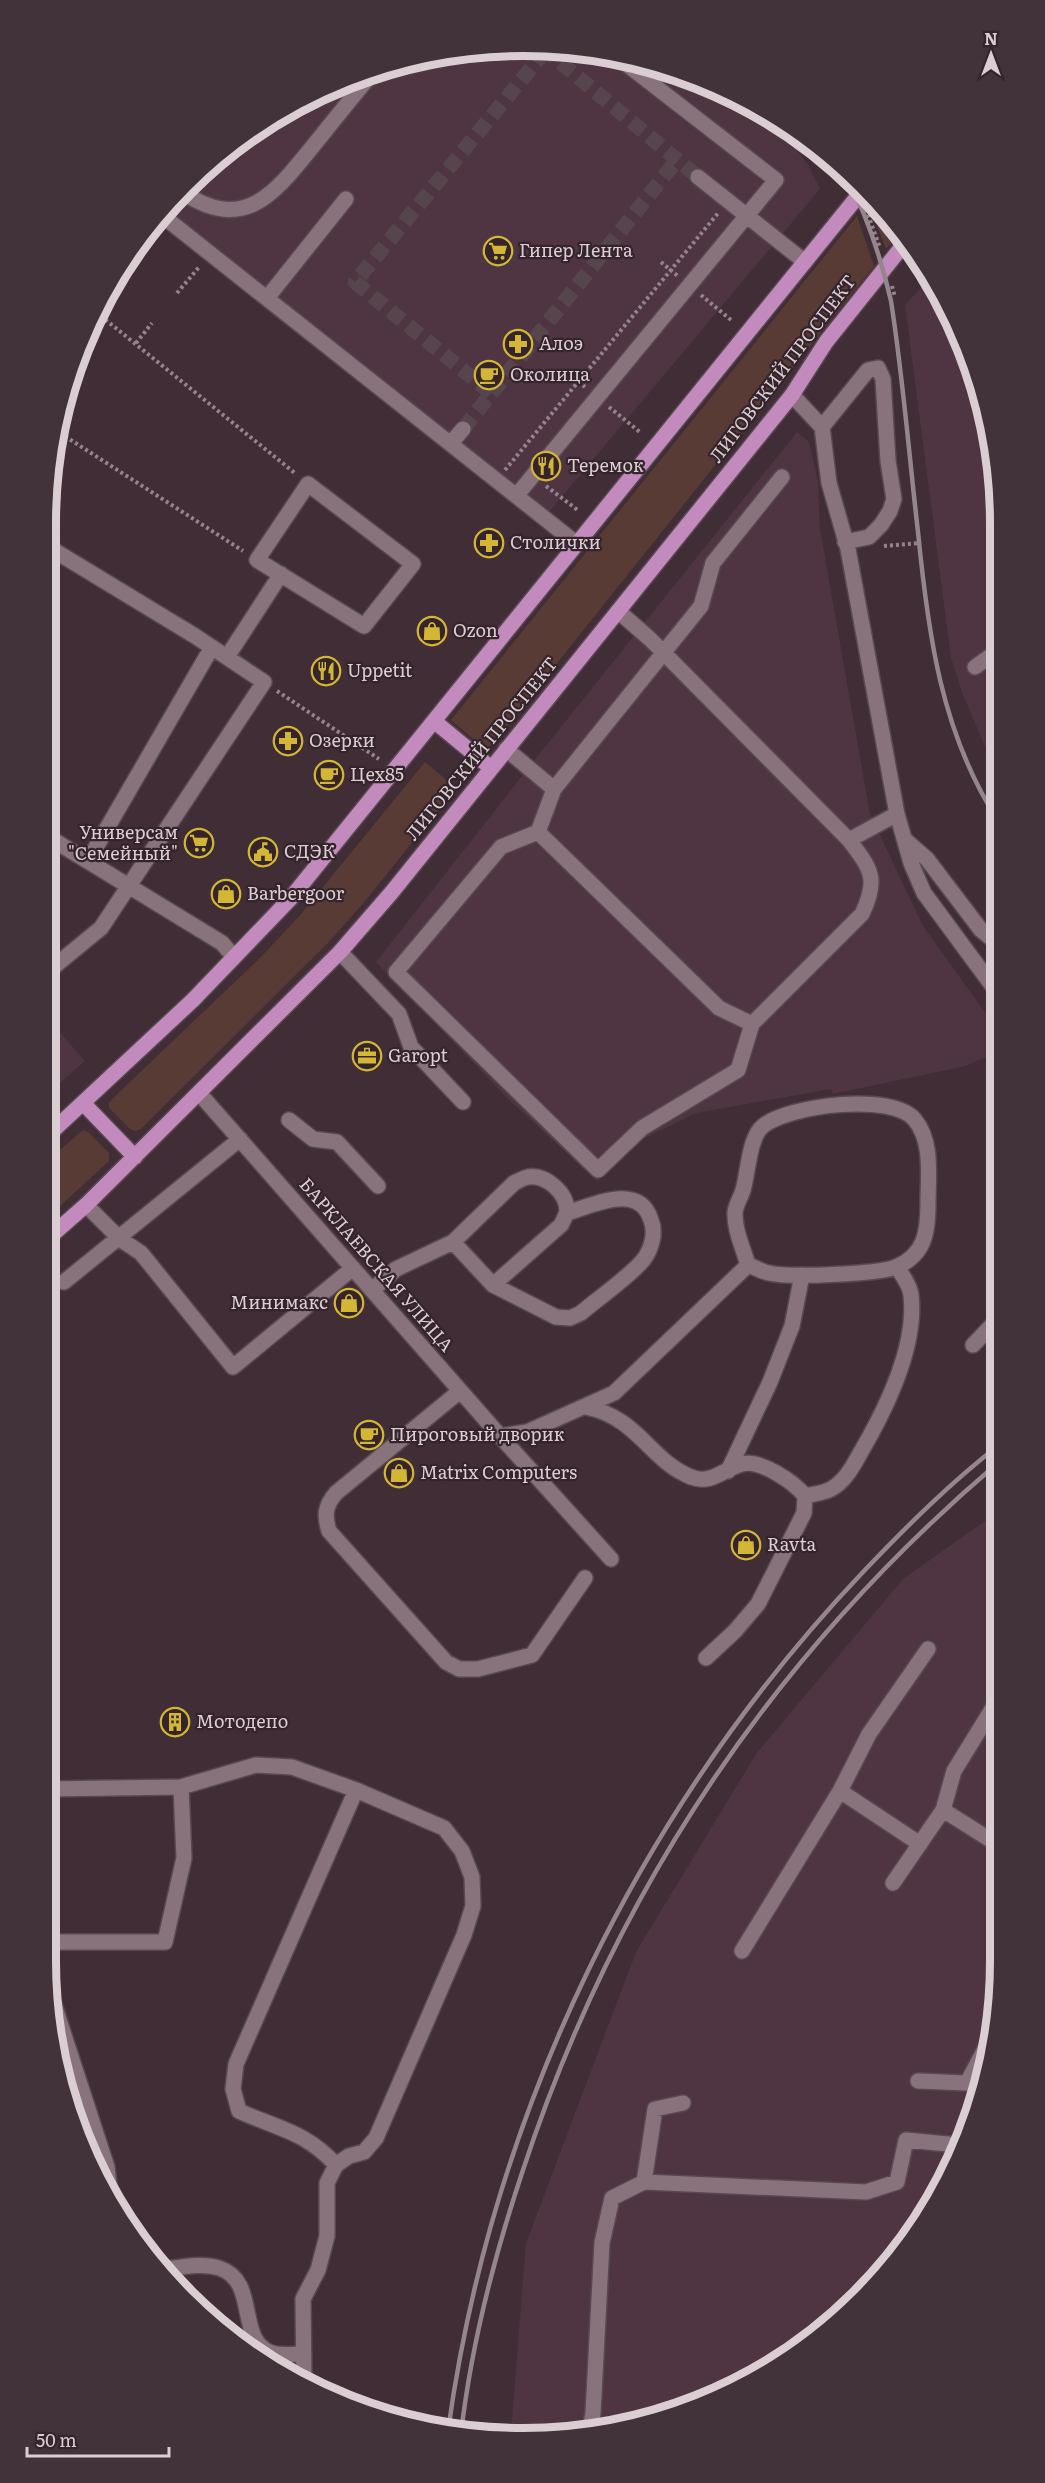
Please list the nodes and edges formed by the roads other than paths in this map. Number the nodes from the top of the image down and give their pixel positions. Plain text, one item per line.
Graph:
1 (632, 68) edge
2 (364, 83) edge
3 (698, 177) tunnel mouth
4 (188, 196) edge
5 (857, 197) edge
6 (346, 199) dead end
7 (747, 215) junction
8 (167, 220) edge
9 (901, 248) edge
10 (805, 262) junction
11 (267, 298) junction
12 (792, 395) junction
13 (822, 427) junction
14 (463, 429) tunnel mouth
15 (451, 443) junction
16 (782, 477) dead end
17 (517, 495) junction
18 (845, 542) junction
19 (576, 544) junction
20 (56, 552) edge
21 (281, 574) junction
22 (618, 611) junction
23 (212, 647) junction
24 (662, 653) junction
25 (990, 656) edge
26 (227, 657) junction
27 (975, 667) dead end
28 (434, 721) junction
29 (506, 749) junction
30 (491, 768) junction
31 (554, 789) junction
32 (897, 814) junction
33 (538, 832) junction
34 (904, 839) junction
35 (849, 840) junction
36 (56, 842) edge
37 (88, 861) junction
38 (130, 887) junction
39 (990, 937) edge
40 (340, 952) junction
41 (234, 957) junction
42 (56, 965) edge
43 (990, 983) edge
44 (752, 1024) junction
45 (199, 1093) junction
46 (463, 1102) dead end
47 (83, 1103) junction
48 (289, 1120) dead end
49 (56, 1128) edge
50 (240, 1139) junction
51 (135, 1157) junction
52 (378, 1186) dead end
53 (86, 1205) junction
54 (567, 1213) junction
55 (56, 1231) edge
56 (120, 1239) junction
57 (453, 1242) junction
58 (748, 1265) junction
59 (897, 1267) junction
60 (353, 1268) junction
61 (802, 1275) junction
62 (64, 1282) dead end
63 (493, 1285) junction
64 (372, 1290) junction
65 (990, 1328) edge
66 (973, 1346) dead end
67 (460, 1391) junction
68 (586, 1407) junction
69 (500, 1436) junction
70 (728, 1471) junction
71 (805, 1496) junction
72 (611, 1559) dead end
73 (585, 1578) dead end
74 (928, 1649) dead end
75 (706, 1658) dead end
76 (990, 1713) edge
77 (181, 1787) junction
78 (56, 1789) edge
79 (356, 1790) junction
80 (840, 1791) junction
81 (943, 1810) junction
82 (990, 1840) edge
83 (920, 1844) junction
84 (893, 1883) dead end
85 (56, 1942) edge
86 (742, 1951) dead end
87 (61, 2036) edge
88 (979, 2060) edge
89 (918, 2081) dead end
90 (683, 2103) dead end
91 (952, 2144) edge
92 (336, 2165) junction
93 (108, 2174) edge
94 (644, 2182) junction
95 (172, 2269) edge
96 (304, 2354) junction
97 (304, 2373) edge
98 (591, 2423) edge

1 - 7 street
2 - 4 street
3 - 7 street
5 - 10 main road
6 - 11 street
7 - 10 street
7 - 17 street
8 - 11 street
9 - 12 main road, ЛИГОВСКИЙ ПРОСПЕКТ
10 - 19 main road
11 - 15 street
12 - 13 street
12 - 22 main road, ЛИГОВСКИЙ ПРОСПЕКТ
13 - 18 street
13 - 18 street
14 - 15 street
15 - 17 street
16 - 24 street
17 - 19 street
18 - 32 street
19 - 28 main road
20 - 23 street
21 - 21 street
21 - 26 street
22 - 24 street
22 - 29 main road, ЛИГОВСКИЙ ПРОСПЕКТ
23 - 26 street
23 - 37 street
24 - 31 street
24 - 35 street
25 - 27 street
26 - 38 street
28 - 30 main road
28 - 41 main road
29 - 30 main road, ЛИГОВСКИЙ ПРОСПЕКТ
29 - 31 street
30 - 40 main road, ЛИГОВСКИЙ ПРОСПЕКТ
31 - 33 street
32 - 34 street
32 - 35 street
33 - 44 street
33 - 44 street
34 - 39 street
34 - 43 street
35 - 44 street
36 - 37 street
37 - 38 street
38 - 41 street
38 - 42 street
40 - 45 main road, ЛИГОВСКИЙ ПРОСПЕКТ
40 - 46 street
41 - 47 main road
45 - 50 street, БАРКЛАЕВСКАЯ УЛИЦА
45 - 51 main road, ЛИГОВСКИЙ ПРОСПЕКТ
47 - 49 main road
47 - 51 main road
48 - 52 street
50 - 56 street
50 - 60 street, БАРКЛАЕВСКАЯ УЛИЦА
51 - 53 main road, ЛИГОВСКИЙ ПРОСПЕКТ
53 - 55 main road, ЛИГОВСКИЙ ПРОСПЕКТ
53 - 56 street
54 - 57 street
54 - 63 street
54 - 63 street
56 - 60 street
56 - 62 street
57 - 63 street
57 - 64 street
58 - 59 street
58 - 61 street
58 - 68 street
59 - 61 street
59 - 71 street
60 - 64 street, БАРКЛАЕВСКАЯ УЛИЦА
61 - 70 street
64 - 67 street, БАРКЛАЕВСКАЯ УЛИЦА
65 - 66 street
67 - 69 street, БАРКЛАЕВСКАЯ УЛИЦА
67 - 73 street
68 - 69 street
68 - 70 street
69 - 72 street, БАРКЛАЕВСКАЯ УЛИЦА
70 - 71 street
71 - 75 street
74 - 80 street
76 - 81 street
77 - 78 street
77 - 79 street
77 - 85 street
79 - 92 street
79 - 92 street
80 - 83 street
80 - 86 street
81 - 82 street
81 - 83 street
83 - 84 street
87 - 93 street
88 - 89 street
90 - 94 street
91 - 94 street
92 - 96 street
94 - 98 street
95 - 96 street
96 - 97 street

